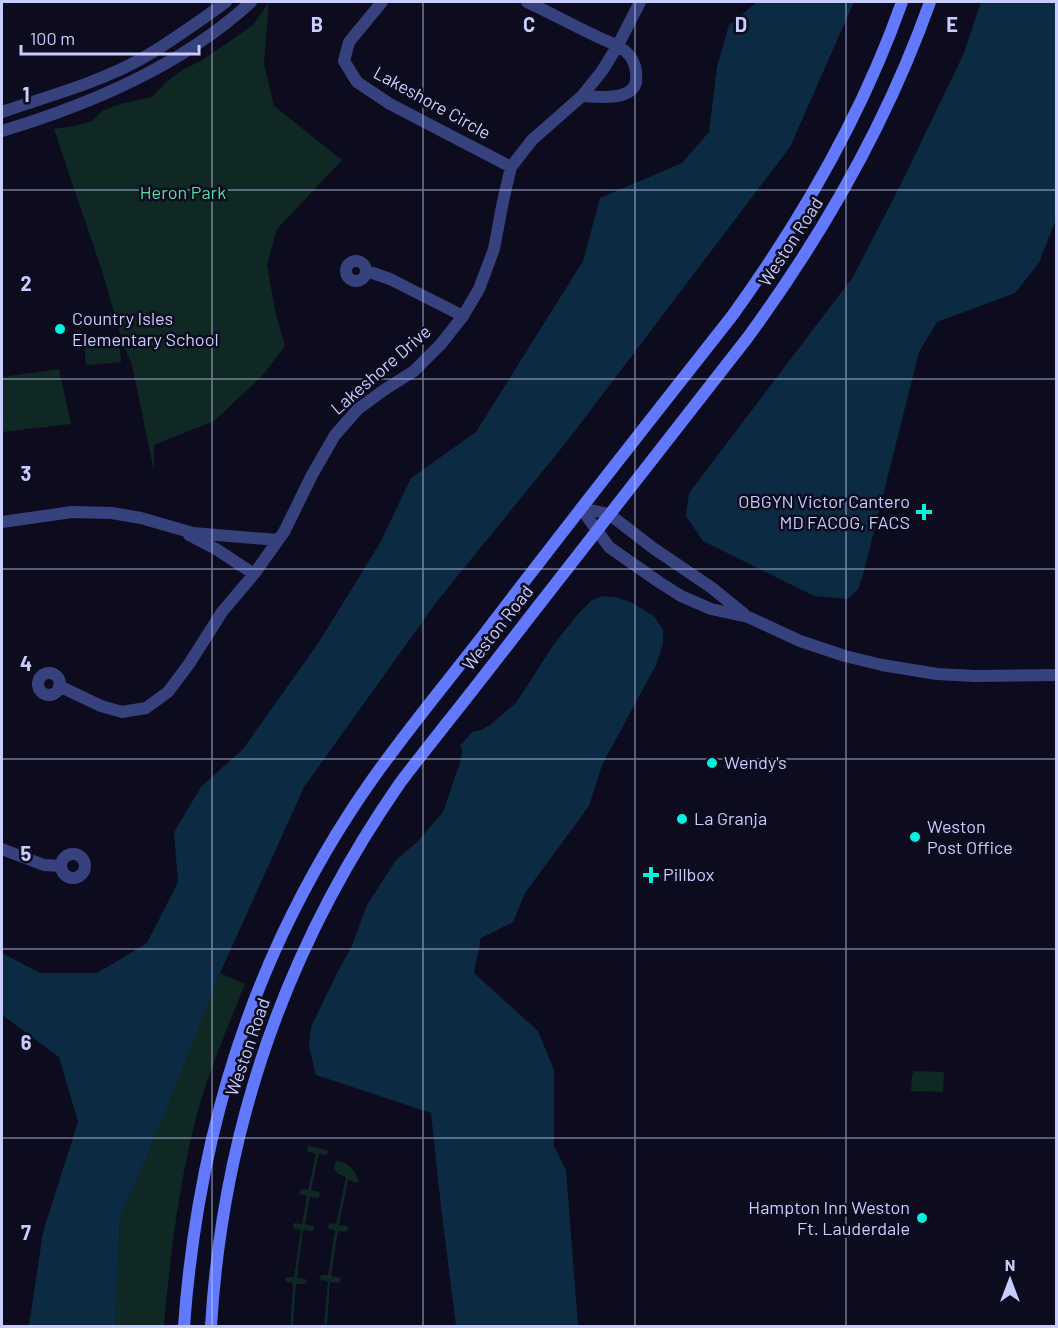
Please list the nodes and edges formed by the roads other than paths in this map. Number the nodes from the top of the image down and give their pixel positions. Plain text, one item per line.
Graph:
1 (226, 2) edge
2 (251, 2) edge
3 (382, 2) edge
4 (527, 2) edge
5 (640, 2) edge
6 (902, 2) edge
7 (930, 2) edge
8 (618, 45) junction
9 (582, 96) junction
10 (2, 112) edge
11 (2, 131) edge
12 (511, 167) junction
13 (367, 271) dead end
14 (463, 316) junction
15 (581, 508) junction
16 (609, 514) junction
17 (2, 522) edge
18 (178, 530) junction
19 (597, 530) junction
20 (278, 540) junction
21 (254, 574) junction
22 (748, 617) junction
23 (1056, 675) edge
24 (59, 686) dead end
25 (2, 849) edge
26 (61, 866) dead end
27 (184, 1326) edge
28 (211, 1326) edge

1 - 10 street
2 - 11 street
3 - 12 street, Lakeshore Circle
4 - 8 street
5 - 8 street, Lakeshore Drive
6 - 15 main road, Weston Road
7 - 16 main road, Weston Road
8 - 9 street, Lakeshore Drive
8 - 9 street
9 - 12 street, Lakeshore Drive
12 - 14 street, Lakeshore Drive
13 - 14 street
14 - 20 street, Lakeshore Drive
15 - 16 street
15 - 19 street
15 - 27 main road, Weston Road
16 - 19 main road, Weston Road
16 - 22 street
17 - 18 street
18 - 20 street
18 - 21 street
19 - 22 street
19 - 28 main road, Weston Road
20 - 21 street, Lakeshore Drive
21 - 24 street, Lakeshore Drive
22 - 23 street
25 - 26 street

